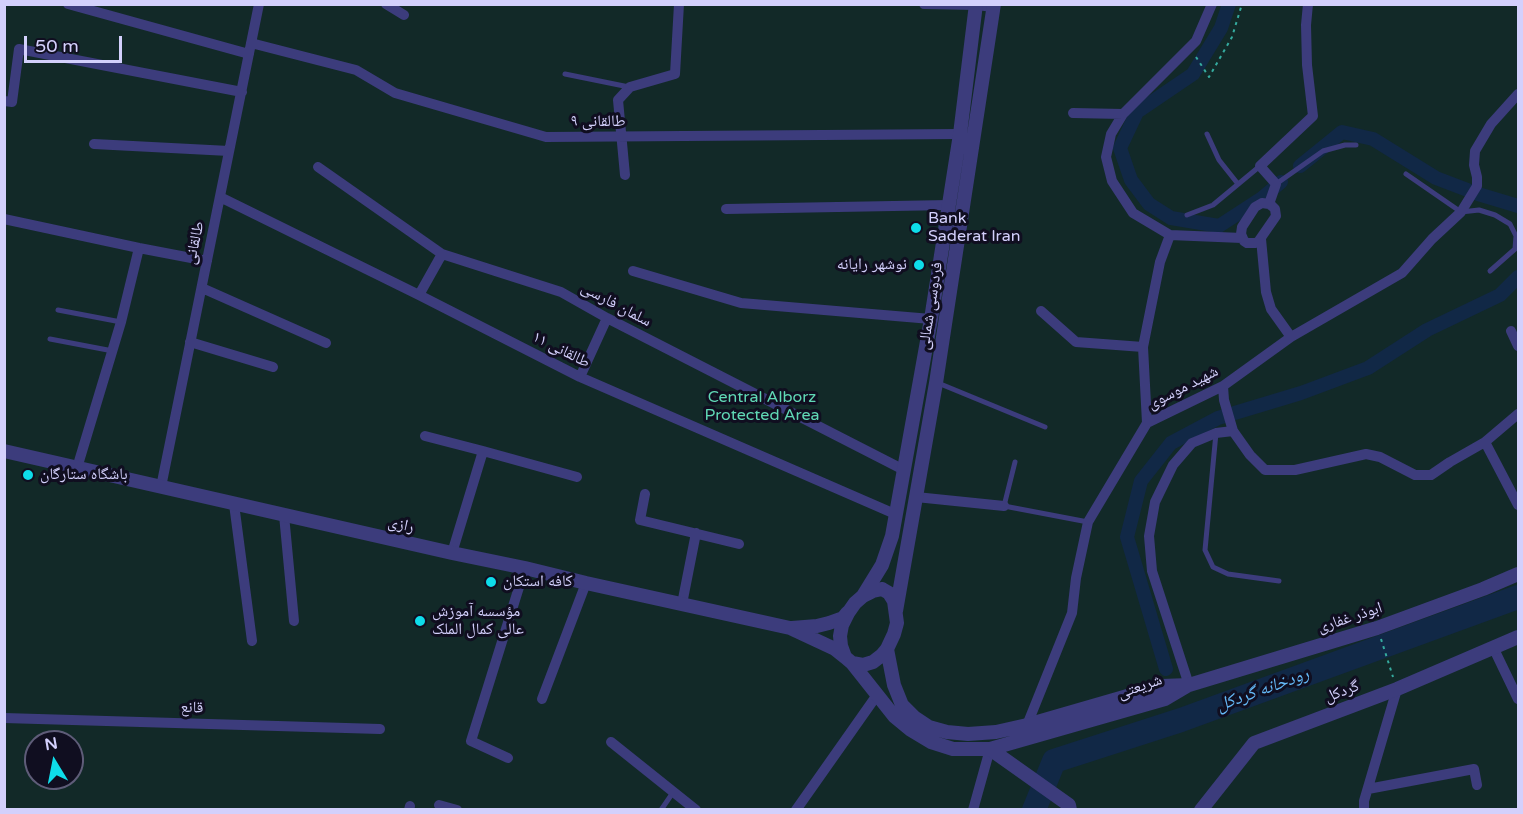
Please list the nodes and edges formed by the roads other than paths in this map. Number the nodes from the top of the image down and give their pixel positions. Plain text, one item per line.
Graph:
1 (68, 4) edge
2 (259, 4) edge
3 (386, 4) edge
4 (679, 4) edge
5 (924, 4) edge
6 (1212, 4) edge
7 (1308, 4) edge
8 (976, 5) edge
9 (994, 6) edge
10 (404, 15) dead end
11 (252, 43) junction
12 (249, 54) junction
13 (565, 74) dead end
14 (630, 87) junction
15 (242, 92) junction
16 (1518, 94) edge
17 (4, 101) edge
18 (1073, 113) dead end
19 (1123, 114) junction
20 (960, 134) junction
21 (1207, 134) dead end
22 (622, 137) junction
23 (94, 144) dead end
24 (1356, 145) dead end
25 (229, 151) junction
26 (1260, 166) junction
27 (318, 167) dead end
28 (1406, 174) dead end
29 (625, 175) dead end
30 (1238, 184) junction
31 (1275, 184) junction
32 (220, 197) junction
33 (1269, 204) junction
34 (949, 205) junction
35 (726, 209) dead end
36 (1462, 209) junction
37 (1187, 215) dead end
38 (4, 219) edge
39 (1170, 235) junction
40 (1242, 238) junction
41 (1261, 239) junction
42 (139, 248) junction
43 (442, 254) junction
44 (207, 261) junction
45 (1490, 271) dead end
46 (633, 272) dead end
47 (202, 288) junction
48 (419, 295) junction
49 (58, 310) dead end
50 (1041, 311) dead end
51 (607, 318) junction
52 (931, 320) junction
53 (121, 322) junction
54 (1511, 331) dead end
55 (1291, 337) junction
56 (50, 339) dead end
57 (190, 342) junction
58 (326, 344) dead end
59 (1518, 346) edge
60 (1143, 347) junction
61 (112, 351) junction
62 (273, 367) dead end
63 (580, 377) junction
64 (936, 383) junction
65 (1223, 386) junction
66 (1518, 414) edge
67 (1147, 423) junction
68 (1232, 427) junction
69 (1045, 428) dead end
70 (1216, 433) junction
71 (425, 436) dead end
72 (1485, 442) junction
73 (4, 451) edge
74 (483, 451) junction
75 (1015, 462) dead end
76 (77, 468) junction
77 (904, 470) junction
78 (577, 477) dead end
79 (161, 487) junction
80 (645, 494) dead end
81 (916, 497) junction
82 (234, 504) junction
83 (1004, 506) junction
84 (1518, 506) edge
85 (895, 514) junction
86 (284, 515) junction
87 (1088, 522) junction
88 (696, 533) junction
89 (740, 544) dead end
90 (452, 553) junction
91 (525, 568) junction
92 (1518, 574) edge
93 (1279, 580) dead end
94 (586, 583) junction
95 (859, 599) junction
96 (682, 604) junction
97 (896, 611) junction
98 (294, 621) dead end
99 (790, 628) junction
100 (1518, 636) edge
101 (252, 642) dead end
102 (1493, 647) junction
103 (887, 649) junction
104 (848, 660) junction
105 (1189, 685) junction
106 (1396, 689) junction
107 (877, 694) junction
108 (542, 699) dead end
109 (1518, 699) edge
110 (4, 718) edge
111 (1027, 725) junction
112 (380, 729) dead end
113 (611, 742) dead end
114 (990, 749) junction
115 (508, 758) dead end
116 (1477, 785) dead end
117 (1368, 789) junction
118 (674, 791) junction
119 (439, 805) dead end
120 (1069, 807) edge
121 (457, 810) edge
122 (661, 810) edge
123 (696, 810) edge
124 (795, 810) edge
125 (973, 810) edge
126 (1201, 810) edge
127 (1364, 810) edge

1 - 12 street
2 - 11 street, طالقانی
3 - 10 street
4 - 14 street
5 - 8 street
6 - 19 street
7 - 26 street
8 - 9 street
8 - 20 street, فردوسی شمالی
9 - 64 street, فردوسی شمالی
11 - 12 street, طالقانی
11 - 22 street, طالقانی ۹
12 - 15 street, طالقانی
13 - 14 lane
14 - 22 street
15 - 17 street
15 - 25 street, طالقانی
16 - 36 street, شهید موسوی
18 - 19 street
19 - 39 street
20 - 22 street, طالقانی ۹
20 - 34 street, فردوسی شمالی
21 - 30 lane
22 - 29 street
23 - 25 street
24 - 31 lane
25 - 32 street, طالقانی
26 - 30 lane
26 - 31 street
27 - 43 street, سلمان فارسی
28 - 36 lane
30 - 37 lane
31 - 33 street
32 - 44 street, طالقانی
32 - 48 street, طالقانی ۱۱
33 - 40 street
33 - 41 street
34 - 35 street
34 - 52 street, فردوسی شمالی
36 - 45 lane
36 - 55 street, شهید موسوی
38 - 42 street
39 - 40 street
39 - 60 street
40 - 41 street
41 - 55 street
42 - 44 street
42 - 53 street
43 - 48 street
43 - 51 street, سلمان فارسی
44 - 47 street, طالقانی
46 - 52 street
47 - 57 street, طالقانی
47 - 58 street
48 - 63 street, طالقانی ۱۱
49 - 53 lane
50 - 60 street
51 - 63 street
51 - 77 street, سلمان فارسی
52 - 77 street, فردوسی شمالی
53 - 61 street
54 - 59 street
55 - 65 street, شهید موسوی
56 - 61 lane
57 - 62 street
57 - 79 street, طالقانی
60 - 67 street
61 - 76 street
63 - 85 street, طالقانی ۱۱
64 - 69 lane
64 - 81 street, فردوسی شمالی
65 - 67 street, شهید موسوی
65 - 68 street
66 - 72 street
67 - 87 street, شهید موسوی
68 - 70 street
68 - 72 street
70 - 93 lane
70 - 105 street
71 - 74 street
72 - 84 street
73 - 76 street, رازی
74 - 78 street
74 - 90 street
75 - 83 lane
76 - 79 street, رازی
77 - 85 street, فردوسی شمالی
79 - 82 street, رازی
80 - 88 street
81 - 83 street
81 - 97 street, فردوسی شمالی
82 - 86 street, رازی
82 - 101 street
83 - 87 lane
85 - 95 street, فردوسی شمالی
86 - 90 street, رازی
86 - 98 street
87 - 111 street, شهید موسوی
88 - 89 street
88 - 96 street
90 - 91 street, رازی
91 - 94 street, رازی
91 - 115 street
92 - 105 street, ابوذر غفاری
94 - 96 street, رازی
94 - 108 street
95 - 97 street
95 - 99 street
95 - 104 street
96 - 99 street, رازی
97 - 103 street
99 - 104 street
100 - 102 street, گردکل
102 - 106 street, گردکل
102 - 109 street
103 - 104 street
103 - 111 street, شریعتی
104 - 107 street, شریعتی
105 - 111 street, شریعتی
105 - 114 street, شریعتی
106 - 117 street
106 - 126 street, گردکل
107 - 114 street, شریعتی
107 - 124 street
110 - 112 street, قانع
113 - 118 street
114 - 120 street
114 - 125 street
116 - 117 street
117 - 127 street
118 - 122 lane
118 - 123 street
119 - 121 street

